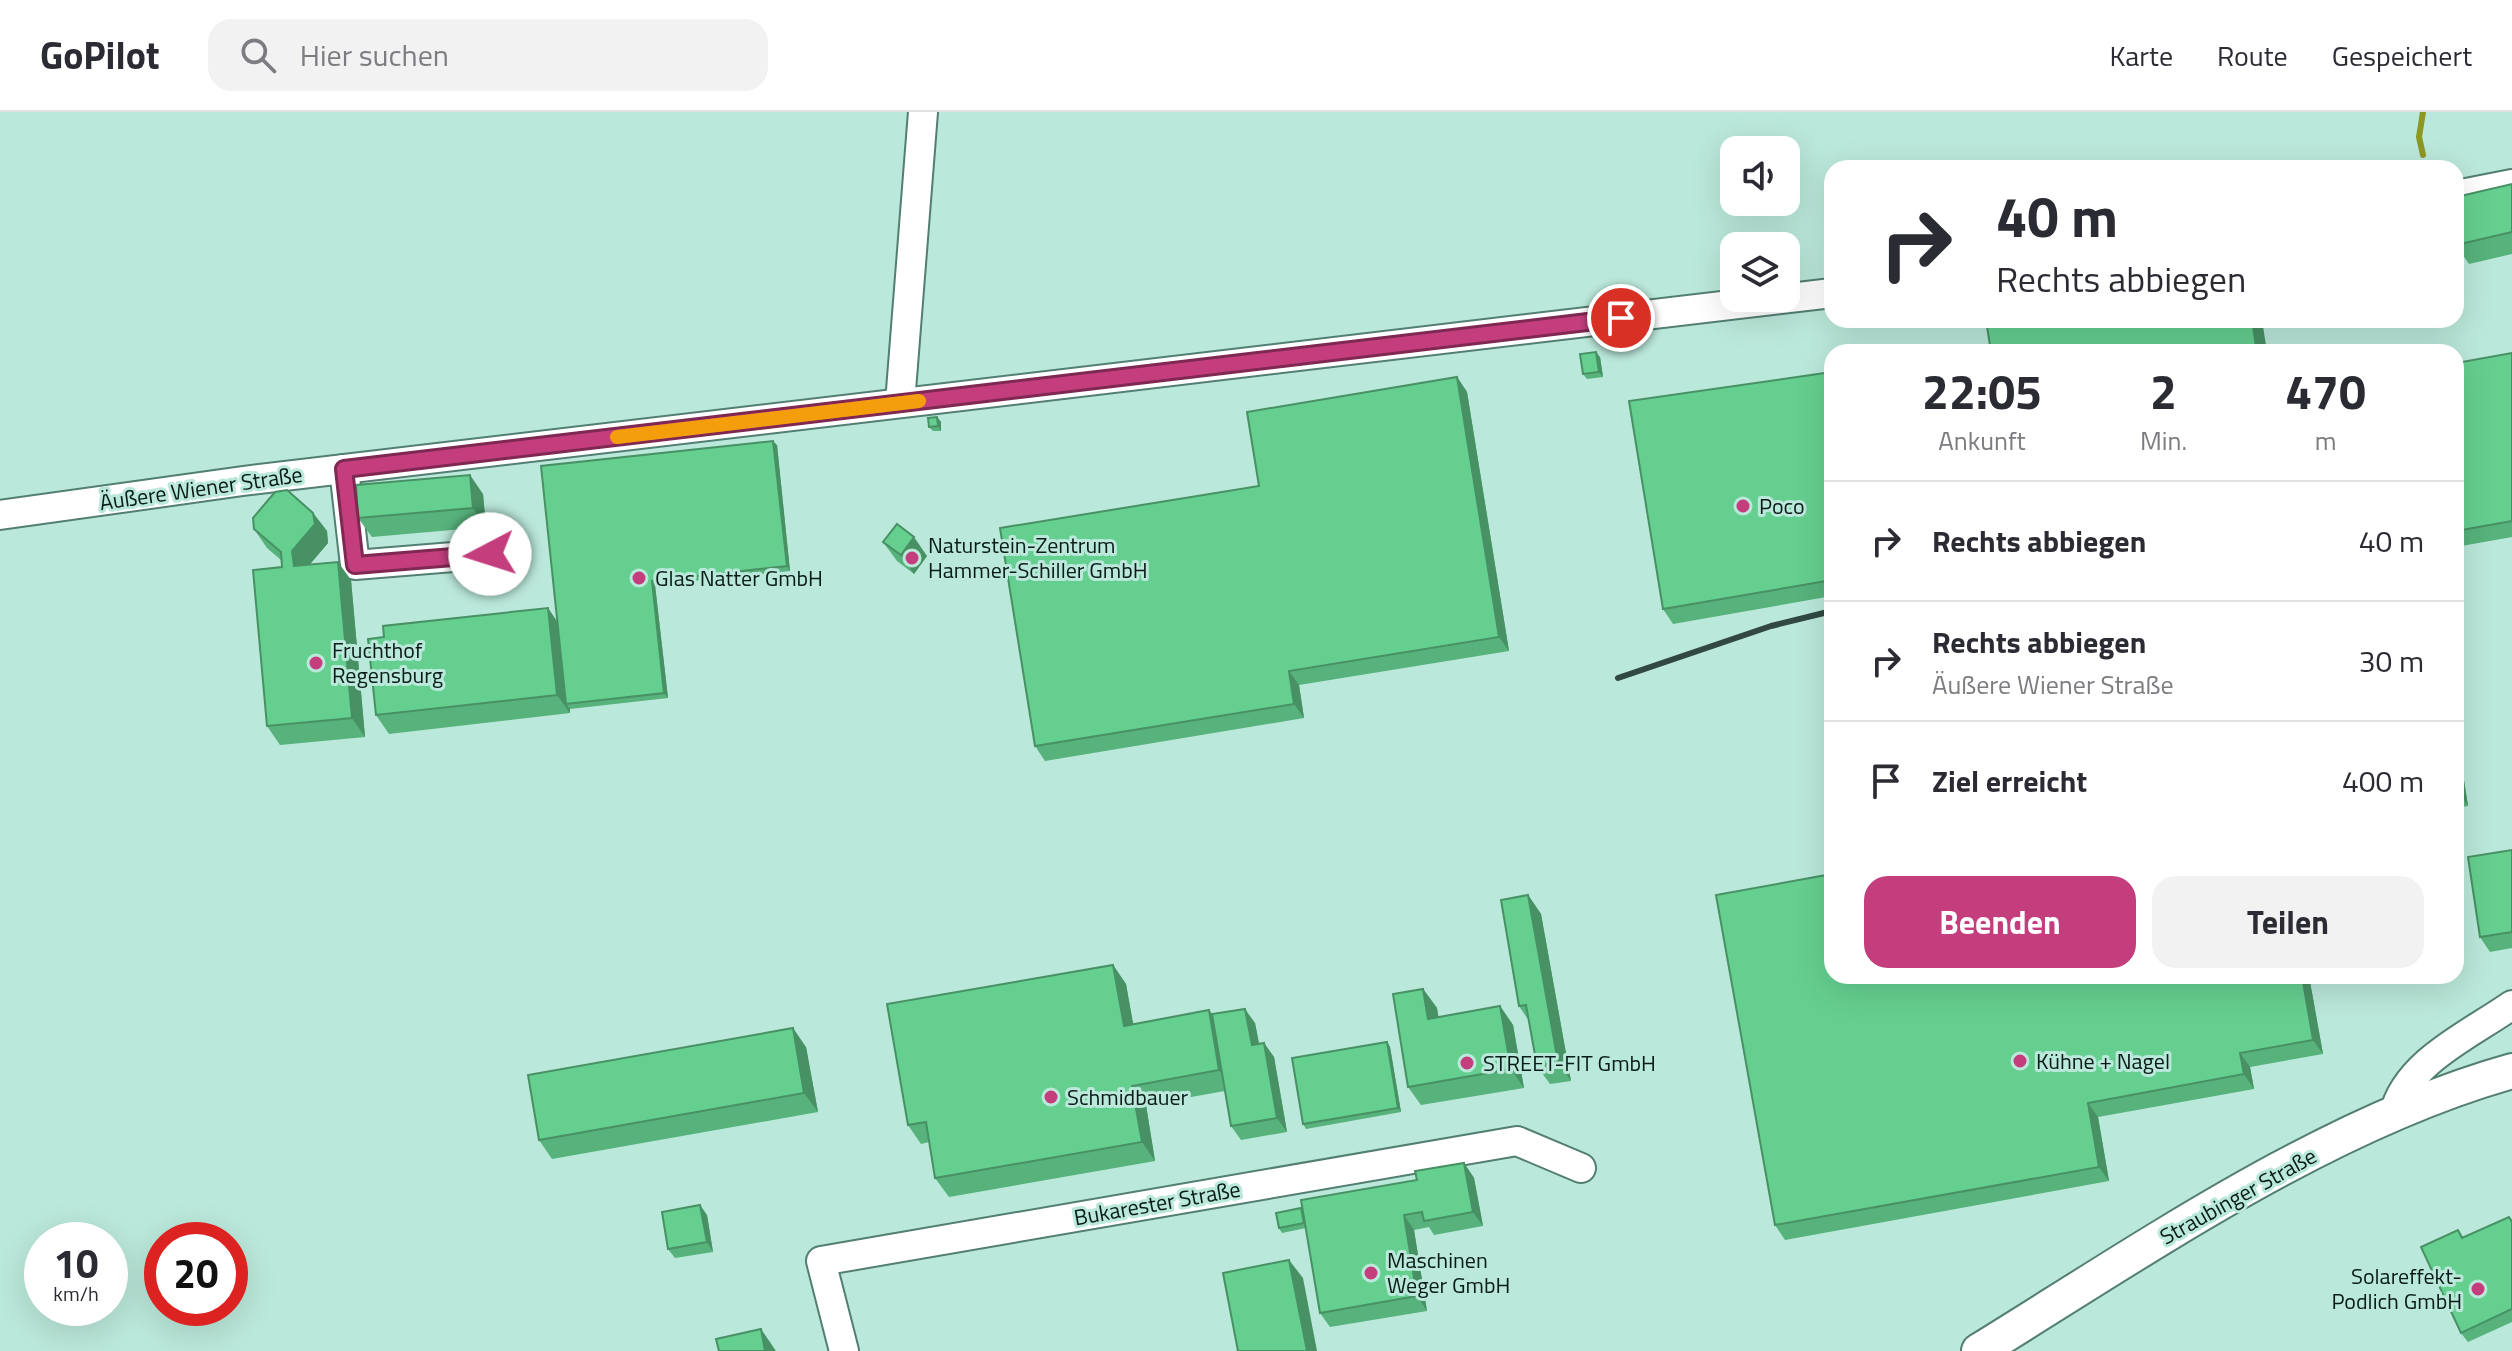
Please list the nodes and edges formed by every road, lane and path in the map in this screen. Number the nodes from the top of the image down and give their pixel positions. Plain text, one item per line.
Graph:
1 (923, 112) edge
2 (2512, 184) edge
3 (2464, 193) edge
4 (1824, 294) edge
5 (900, 403) junction
6 (344, 469) junction
7 (0, 515) edge
8 (490, 554) dead end
9 (2512, 1005) edge
10 (2512, 1071) edge
11 (2394, 1114) junction
12 (1581, 1168) dead end
13 (844, 1351) edge
14 (1979, 1351) edge

1 - 5 street
2 - 3 street
4 - 5 street, Äußere Wiener Straße
5 - 6 street, Äußere Wiener Straße
6 - 7 street, Äußere Wiener Straße
6 - 8 street
9 - 11 street
10 - 11 main road, Straubinger Straße
11 - 14 main road, Straubinger Straße
12 - 13 street, Bukarester Straße

